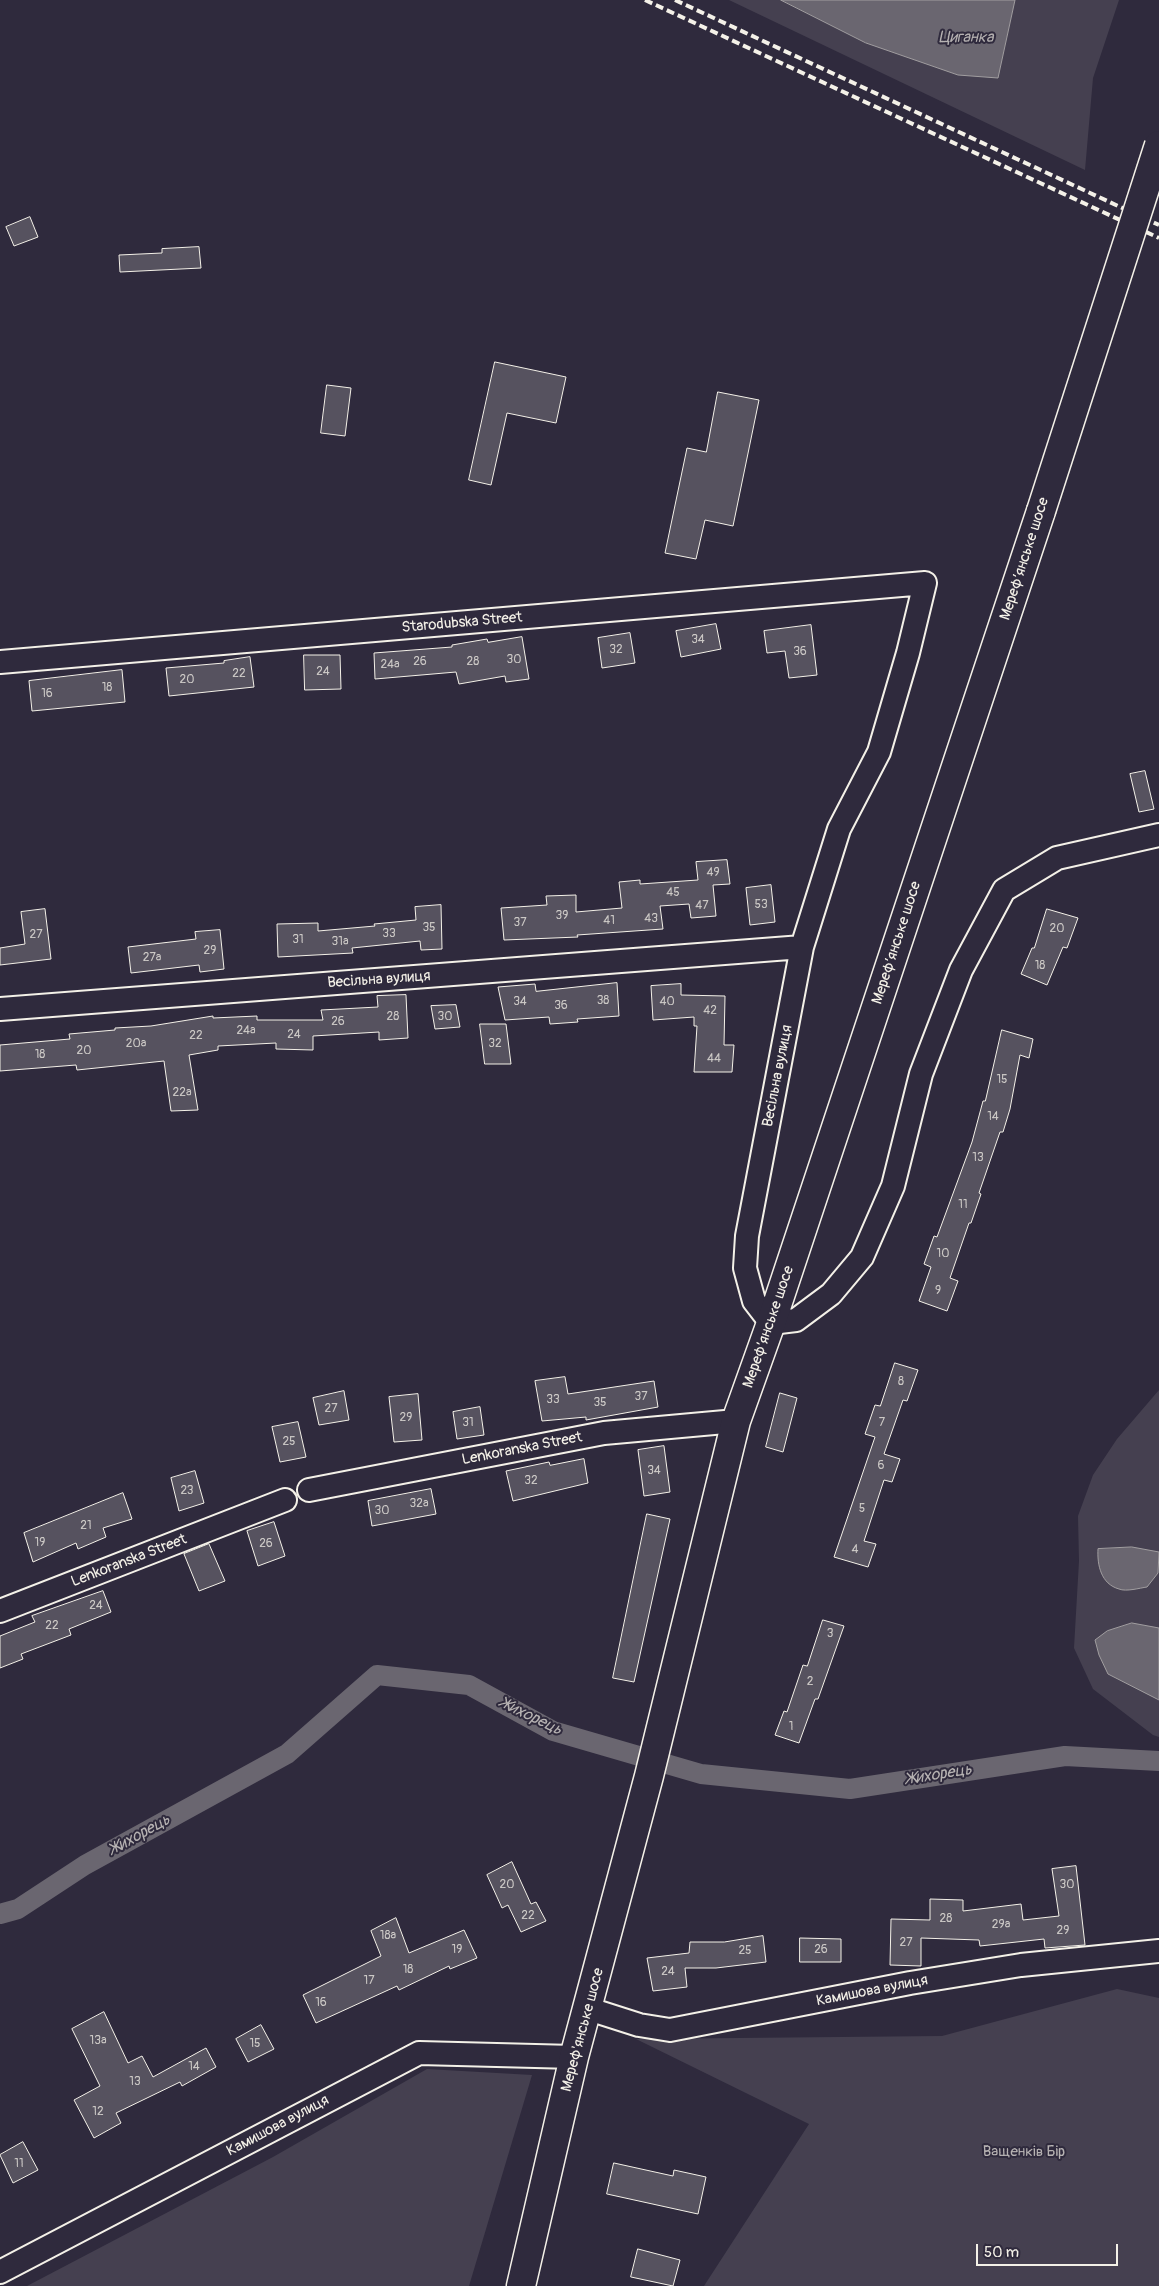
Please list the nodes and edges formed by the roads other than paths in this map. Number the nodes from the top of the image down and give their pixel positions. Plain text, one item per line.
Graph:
1 (1159, 145) edge
2 (0, 662) edge
3 (1159, 834) edge
4 (802, 947) junction
5 (0, 1009) edge
6 (771, 1323) junction
7 (736, 1421) junction
8 (309, 1490) dead end
9 (285, 1500) dead end
10 (0, 1611) edge
11 (656, 1747) joint
12 (1159, 1951) edge
13 (589, 2009) junction
14 (574, 2057) junction
15 (0, 2272) edge
16 (521, 2286) edge

1 - 6 highway, Мереф’янське шосе, bridge
2 - 4 street, Starodubska Street
3 - 6 street
4 - 5 street, Весільна вулиця
4 - 6 street, Весільна вулиця
6 - 7 highway, Мереф’янське шосе
7 - 8 street, Lenkoranska Street
7 - 11 highway, Мереф’янське шосе
9 - 10 street, Lenkoranska Street
11 - 13 highway, Мереф'янське шосе
12 - 13 street, Камишова вулиця
13 - 14 highway, Мереф'янське шосе
14 - 15 street, Камишова вулиця
14 - 16 highway, Мереф'янське шосе

